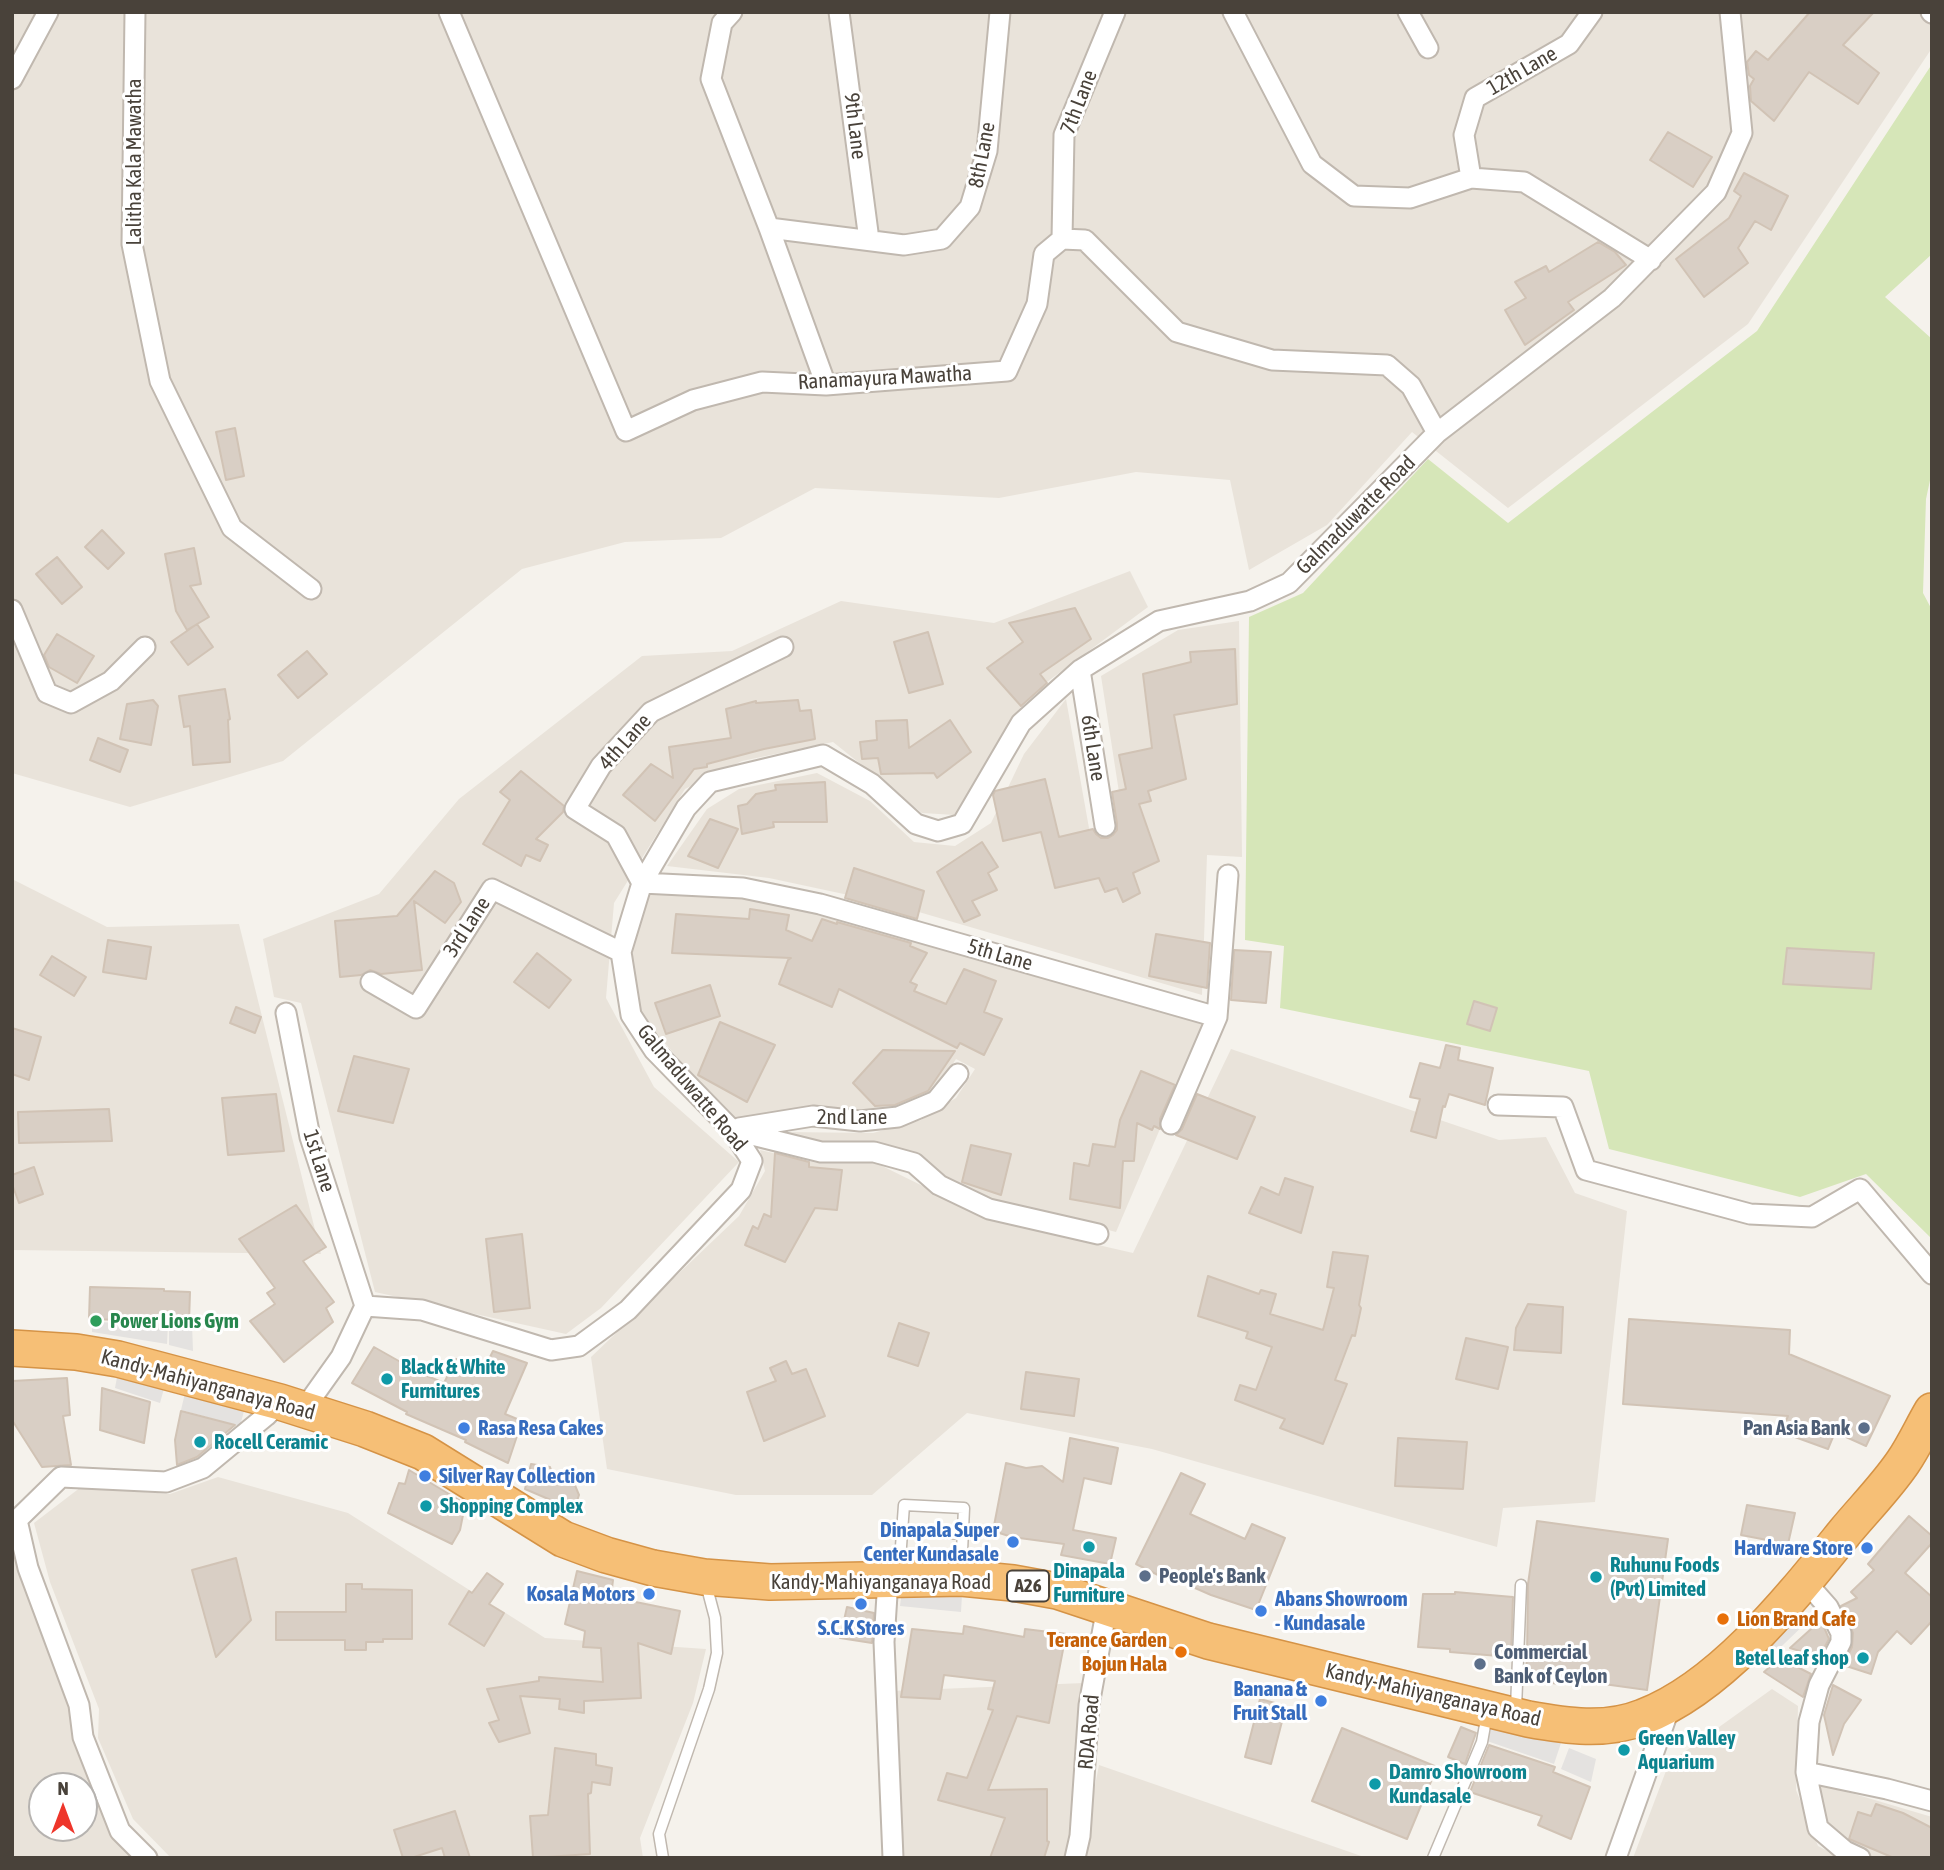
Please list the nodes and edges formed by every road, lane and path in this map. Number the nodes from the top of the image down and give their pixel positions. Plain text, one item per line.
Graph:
1 (48, 12) edge
2 (135, 12) edge
3 (449, 12) edge
4 (732, 12) edge
5 (839, 12) edge
6 (1000, 12) edge
7 (1115, 12) edge
8 (1233, 12) edge
9 (1408, 12) edge
10 (1592, 12) edge
11 (1730, 12) edge
12 (1428, 48) dead end
13 (12, 79) edge
14 (1471, 178) junction
15 (769, 228) junction
16 (1062, 239) junction
17 (869, 240) junction
18 (1651, 260) junction
19 (826, 385) junction
20 (1437, 433) junction
21 (311, 589) dead end
22 (12, 610) edge
23 (145, 646) dead end
24 (783, 647) dead end
25 (1080, 670) junction
26 (1105, 826) dead end
27 (1228, 875) dead end
28 (642, 883) junction
29 (621, 952) junction
30 (371, 982) dead end
31 (286, 1013) dead end
32 (1217, 1017) junction
33 (958, 1074) dead end
34 (1499, 1105) dead end
35 (1171, 1124) dead end
36 (732, 1129) junction
37 (1098, 1234) dead end
38 (1932, 1274) edge
39 (365, 1306) junction
40 (12, 1348) edge
41 (292, 1406) junction
42 (1932, 1411) edge
43 (15, 1526) edge
44 (902, 1530) junction
45 (963, 1534) junction
46 (705, 1577) junction
47 (893, 1578) junction
48 (961, 1578) junction
49 (1805, 1581) junction
50 (1521, 1585) dead end
51 (1107, 1608) junction
52 (1671, 1704) junction
53 (1502, 1713) junction
54 (1806, 1772) junction
55 (1932, 1801) edge
56 (147, 1858) edge
57 (663, 1858) edge
58 (893, 1858) edge
59 (1075, 1858) edge
60 (1433, 1858) edge
61 (1616, 1858) edge
62 (1860, 1858) edge

1 - 13 street
2 - 21 street, Lalitha Kala Mawatha
3 - 19 street, Ranamayura Mawatha
4 - 15 street
5 - 17 street, 9th Lane
6 - 17 street, 8th Lane
7 - 16 street, 7th Lane
8 - 14 street
9 - 12 street
10 - 14 street, 12th Lane
11 - 18 street, Galmaduwatte Road
14 - 18 street
15 - 17 street, 8th Lane
15 - 19 street
16 - 19 street, Ranamayura Mawatha
16 - 20 street
18 - 20 street, Galmaduwatte Road
20 - 25 street, Galmaduwatte Road
22 - 23 street
24 - 28 street, 4th Lane
25 - 26 street, 6th Lane
25 - 28 street, Galmaduwatte Road
27 - 32 street
28 - 29 street, Galmaduwatte Road
28 - 32 street, 5th Lane
29 - 30 street, 3rd Lane
29 - 36 street, Galmaduwatte Road
31 - 39 street, 1st Lane
32 - 35 street
33 - 36 street, 2nd Lane
34 - 38 street
36 - 37 street
36 - 39 street, Galmaduwatte Road
39 - 41 street
40 - 41 highway, Kandy-Mahiyanganaya Road / A26
41 - 43 street
41 - 46 highway, Kandy-Mahiyanganaya Road / A26
42 - 49 highway, Kandy-Mahiyanganaya Road / A26
43 - 56 street
44 - 45 lane
44 - 45 lane
44 - 47 lane
45 - 48 lane
46 - 47 highway, Kandy-Mahiyanganaya Road / A26
46 - 57 lane
47 - 48 highway, Kandy-Mahiyanganaya Road / A26
47 - 58 street
48 - 51 highway, Kandy-Mahiyanganaya Road / A26
49 - 52 highway, Kandy-Mahiyanganaya Road / A26
49 - 54 street
50 - 53 lane
51 - 53 highway, Kandy-Mahiyanganaya Road / A26
51 - 59 street, RDA Road
52 - 53 highway, Kandy-Mahiyanganaya Road / A26
52 - 61 street
53 - 60 lane
54 - 55 street
54 - 62 street

